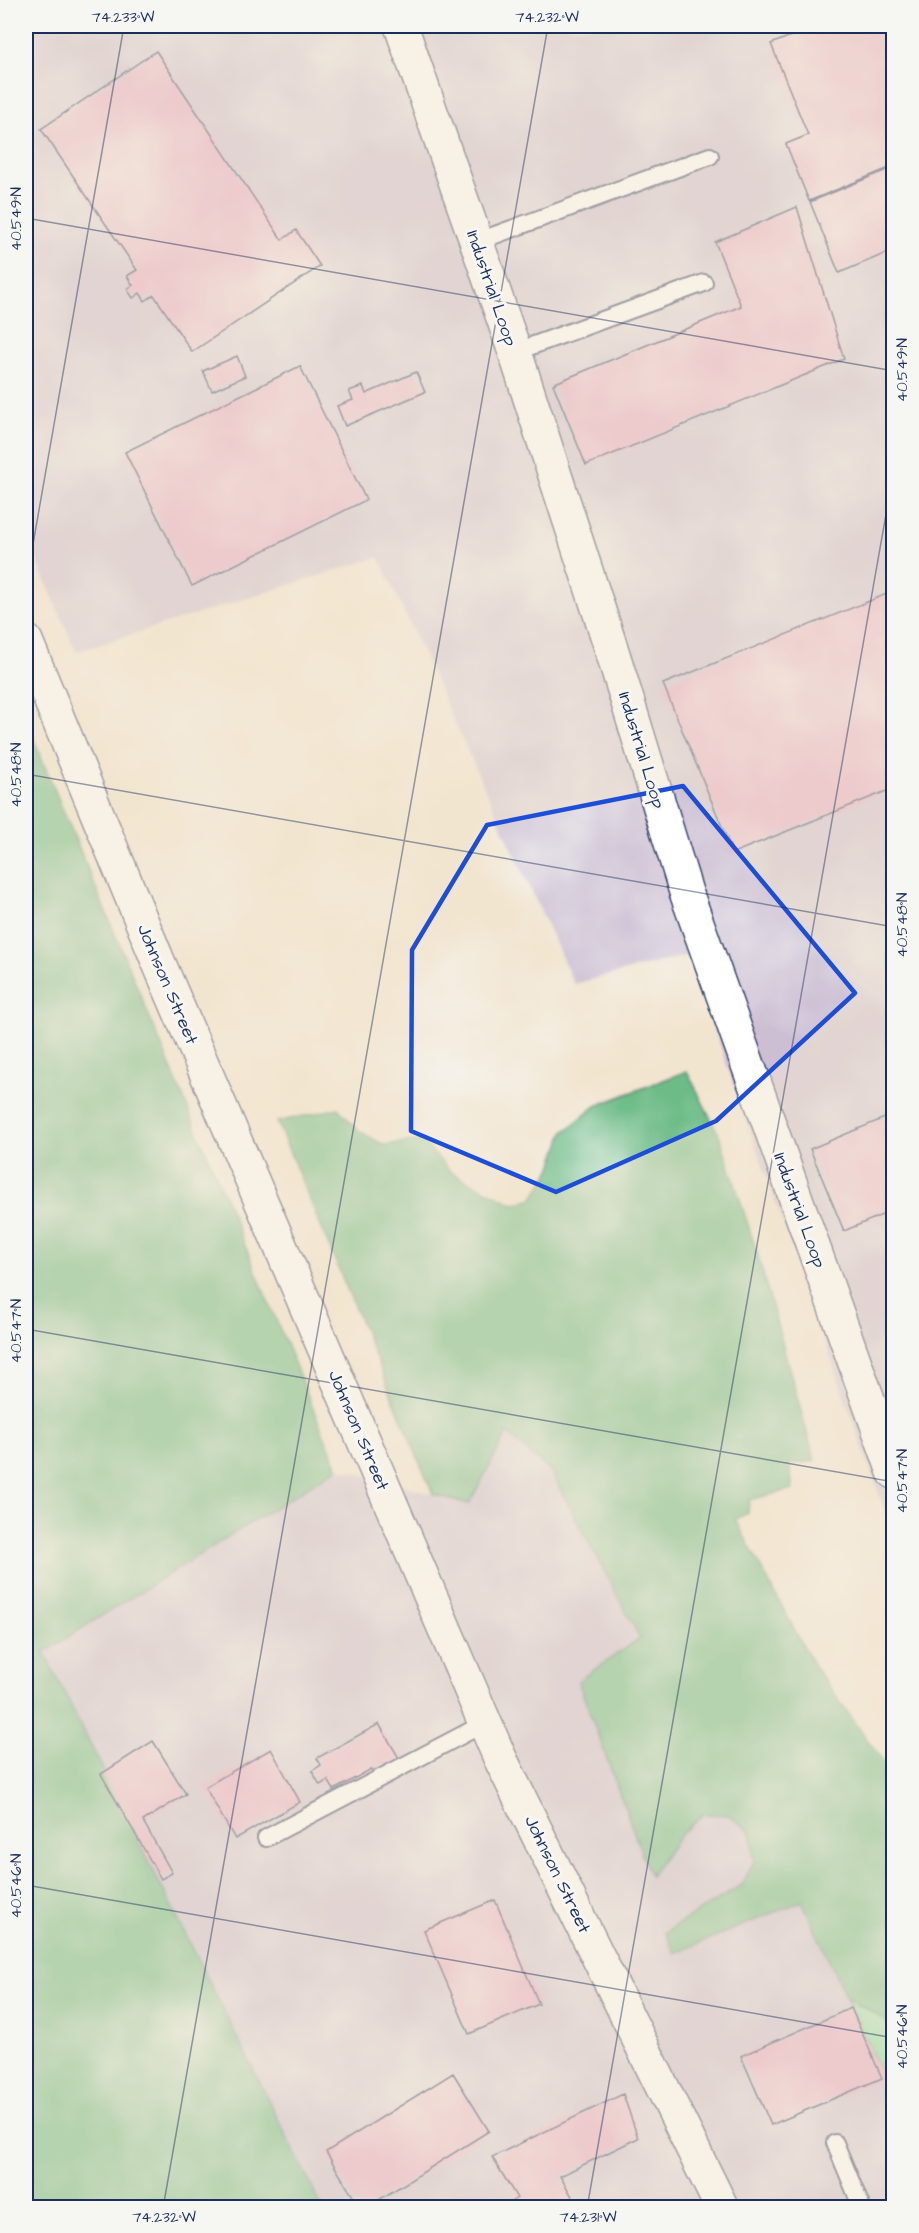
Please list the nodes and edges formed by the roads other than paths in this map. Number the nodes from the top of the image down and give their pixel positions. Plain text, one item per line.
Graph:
1 (401, 26) edge
2 (710, 156) dead end
3 (476, 242) junction
4 (704, 283) dead end
5 (515, 352) junction
6 (26, 641) edge
7 (894, 1472) edge
8 (485, 1723) junction
9 (266, 1838) dead end
10 (835, 2143) dead end
11 (722, 2208) edge
12 (862, 2208) edge

1 - 3 street, Industrial Loop
2 - 3 lane
3 - 5 street, Industrial Loop
4 - 5 lane
5 - 7 street, Industrial Loop
6 - 8 street, Johnson Street
8 - 9 lane
8 - 11 street, Johnson Street
10 - 12 lane

